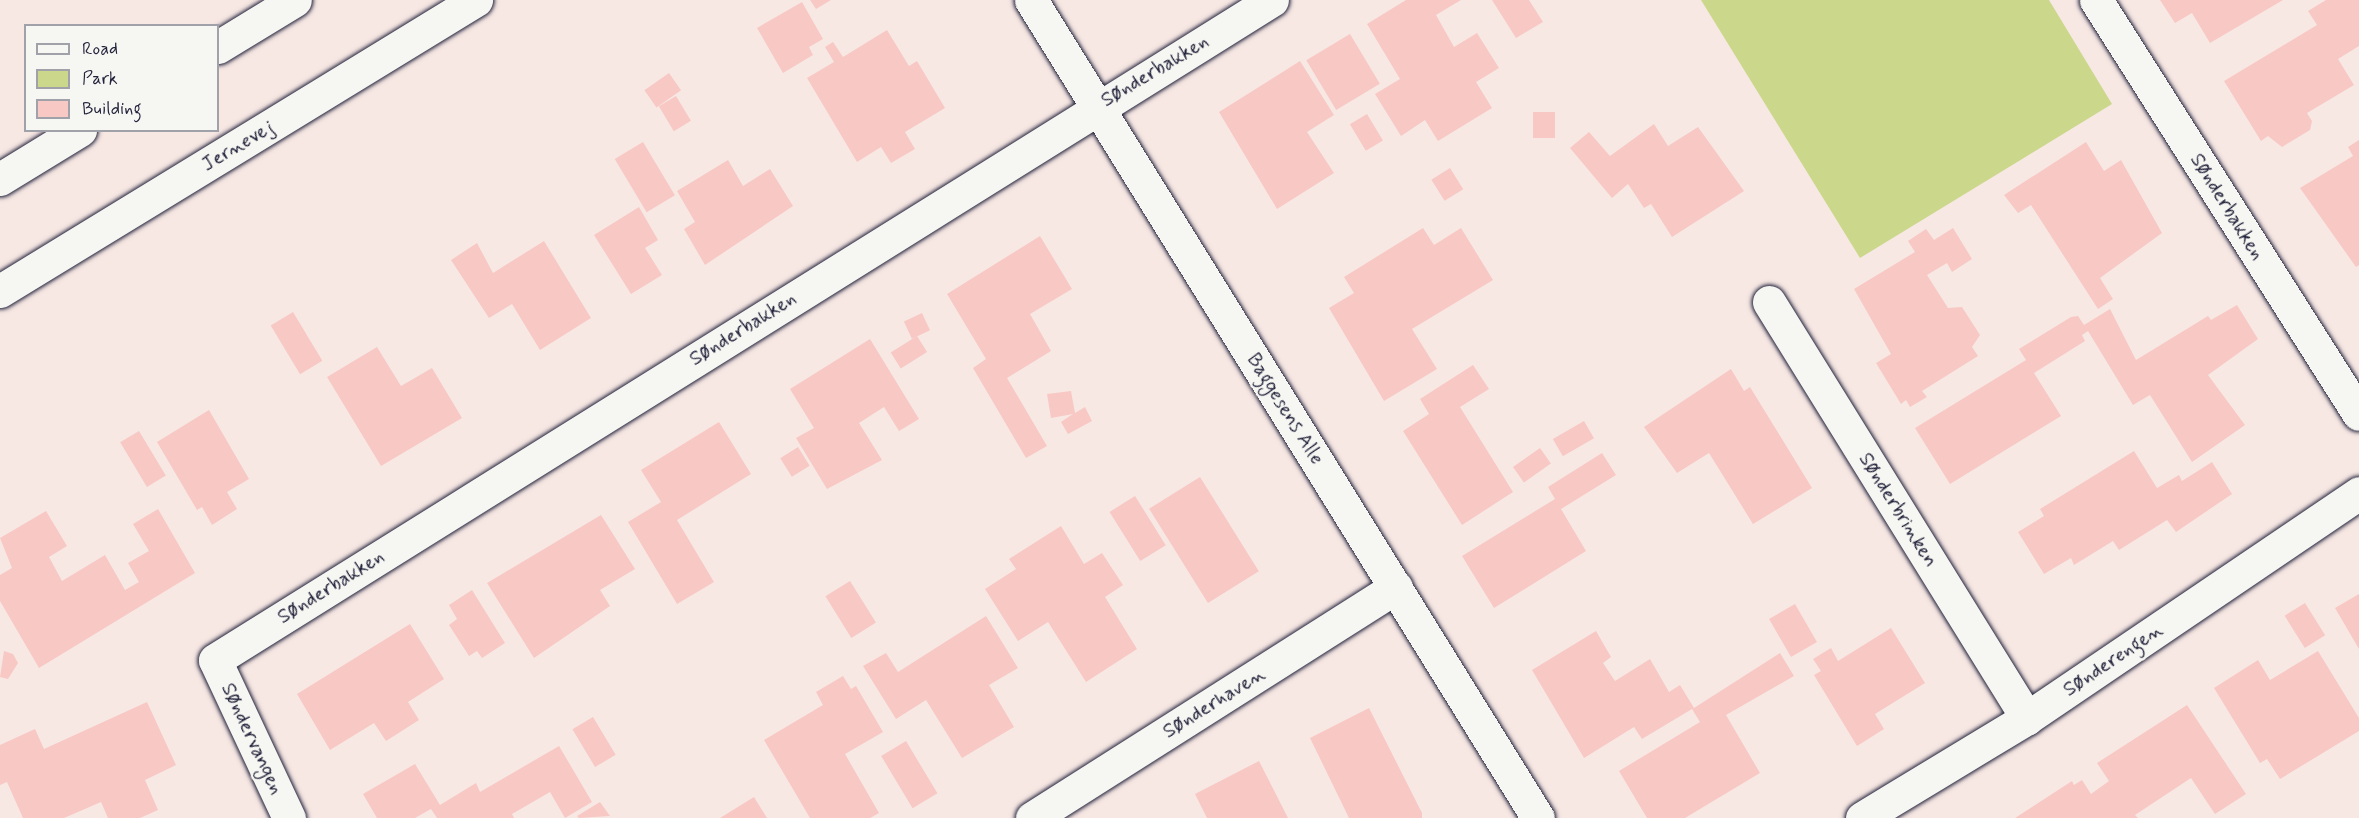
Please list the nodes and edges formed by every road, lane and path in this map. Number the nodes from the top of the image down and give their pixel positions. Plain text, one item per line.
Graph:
1 (295, 0) edge
2 (476, 0) edge
3 (1031, 0) edge
4 (1272, 0) edge
5 (2096, 0) edge
6 (219, 46) edge
7 (1098, 106) junction
8 (77, 132) edge
9 (0, 179) edge
10 (0, 291) edge
11 (1769, 302) dead end
12 (2359, 414) edge
13 (2359, 493) edge
14 (1395, 587) junction
15 (215, 660) joint
16 (2026, 718) junction
17 (289, 818) edge
18 (1032, 818) edge
19 (1538, 818) edge
20 (1862, 818) edge

1 - 6 street
2 - 10 street, Jernevej
3 - 7 street, Baggesens Alle
4 - 7 street, Sønderbakken
5 - 12 street, Sønderbakken
7 - 14 street, Baggesens Alle
7 - 15 street, Sønderbakken
8 - 9 street
11 - 16 street, Sønderbrinken
13 - 16 street, Sønderengen
14 - 18 street, Sønderhaven
14 - 19 street, Baggesens Alle
15 - 17 street, Søndervangen
16 - 20 street, Sønderengen

